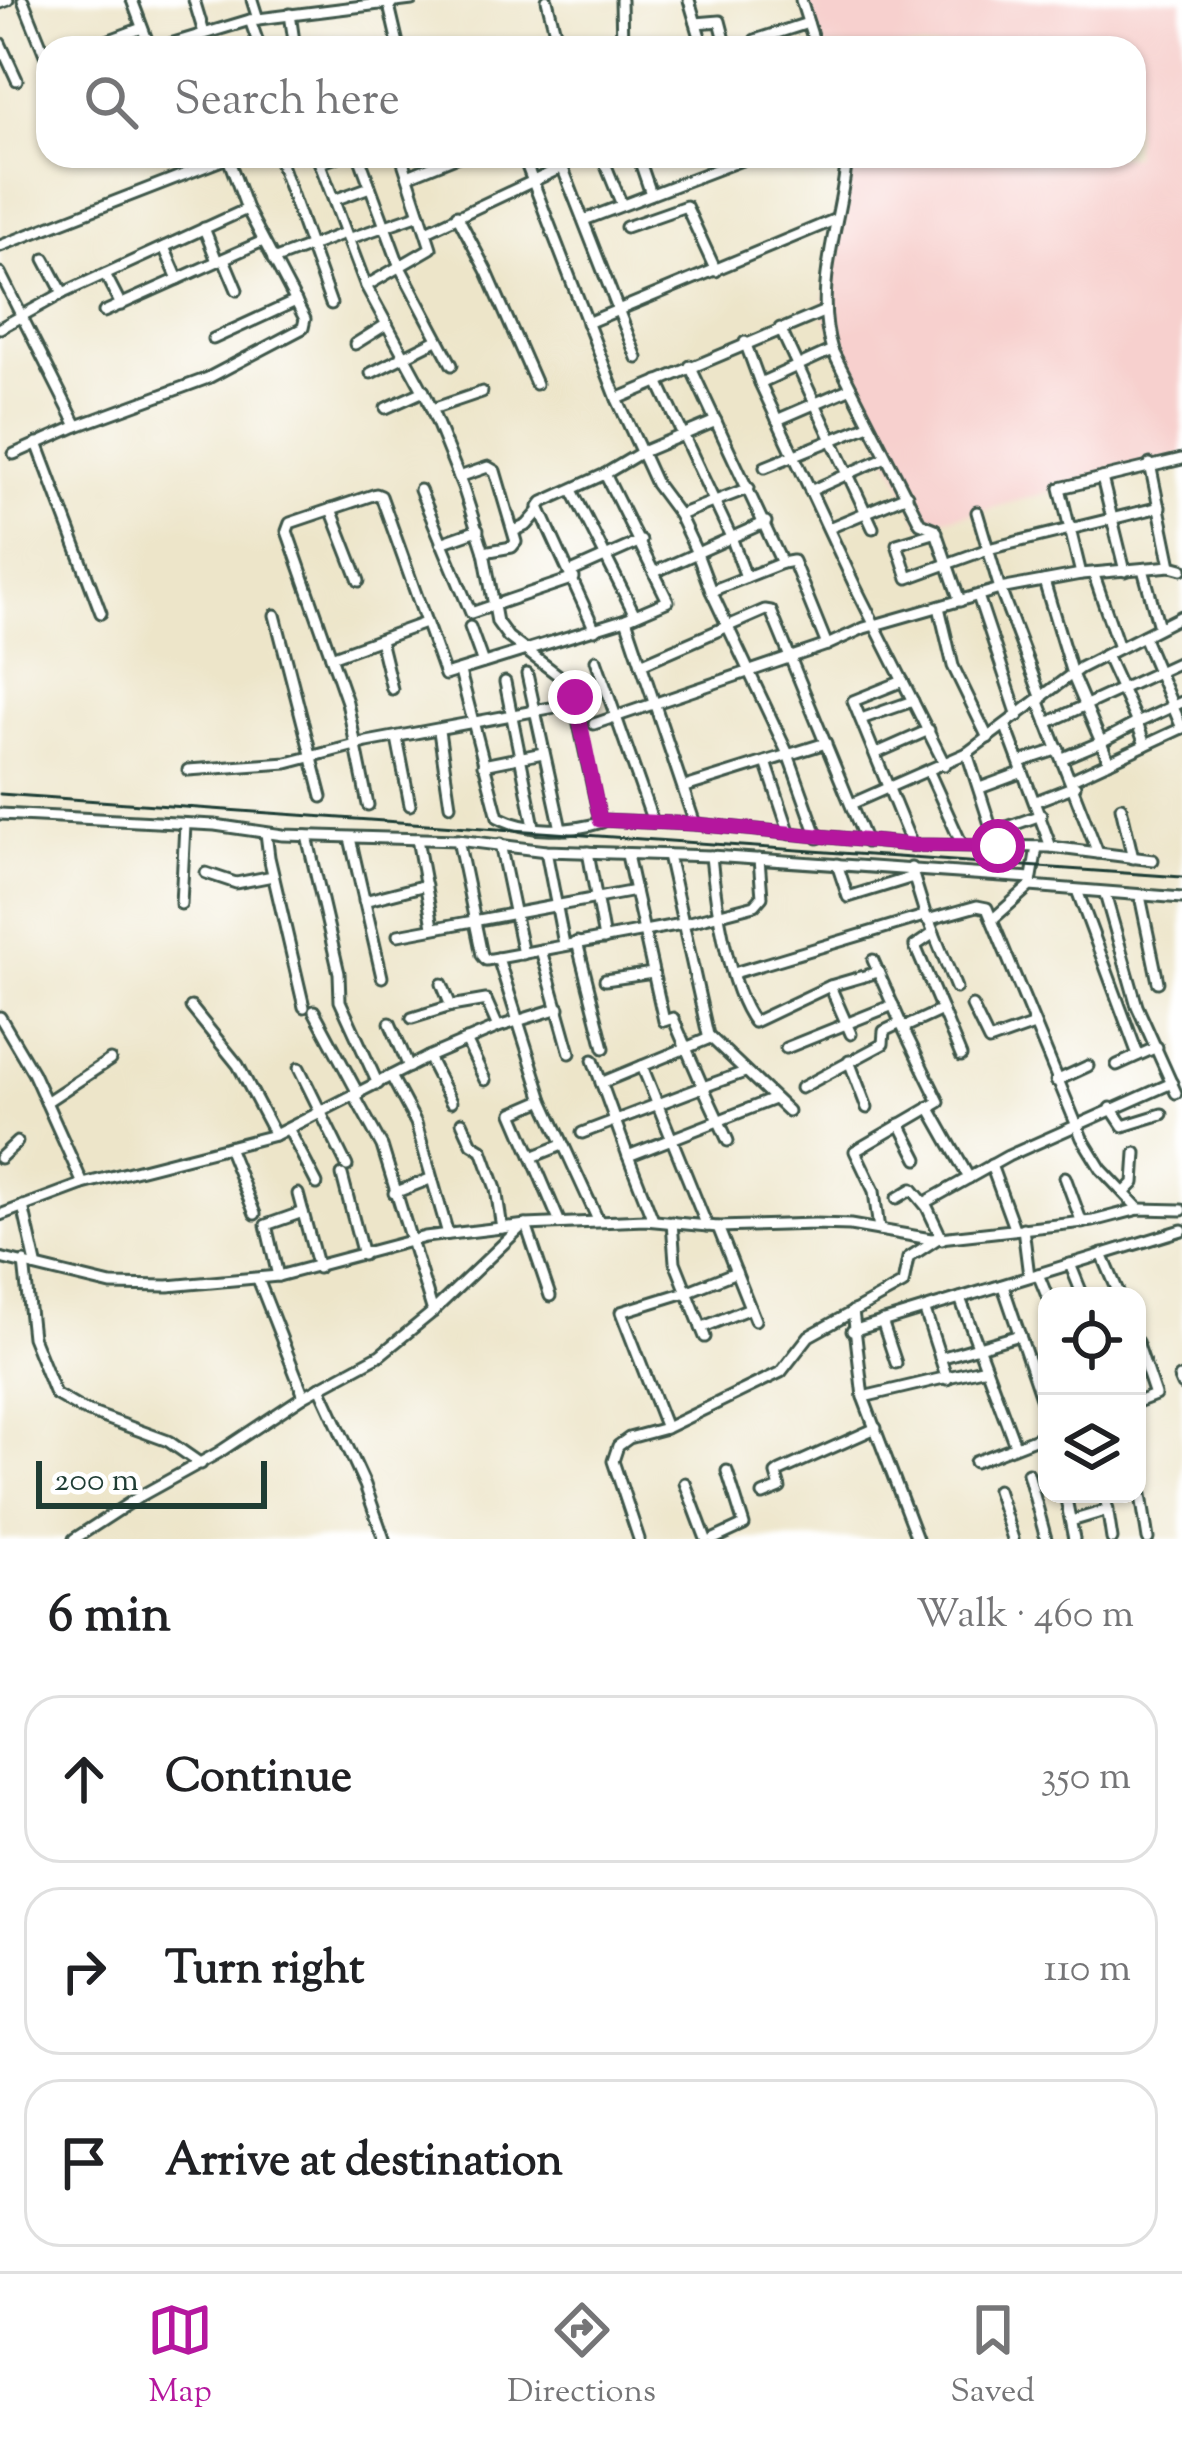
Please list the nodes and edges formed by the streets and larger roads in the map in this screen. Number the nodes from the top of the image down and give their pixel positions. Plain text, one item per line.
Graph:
1 (23, 0) edge
2 (132, 0) edge
3 (194, 0) edge
4 (252, 0) edge
5 (279, 0) edge
6 (412, 0) edge
7 (547, 0) edge
8 (621, 0) edge
9 (689, 0) edge
10 (801, 0) edge
11 (388, 1) edge
12 (324, 4) edge
13 (287, 14) junction
14 (254, 19) junction
15 (696, 23) junction
16 (808, 23) junction
17 (142, 28) junction
18 (204, 33) junction
19 (38, 36) edge
20 (120, 36) edge
21 (146, 36) edge
22 (194, 36) edge
23 (258, 36) edge
24 (292, 36) edge
25 (396, 36) edge
26 (556, 36) edge
27 (622, 36) edge
28 (700, 36) edge
29 (724, 36) edge
30 (767, 36) edge
31 (812, 36) edge
32 (0, 43) edge
33 (17, 80) dead end
34 (202, 168) edge
35 (234, 168) edge
36 (282, 168) edge
37 (321, 168) edge
38 (363, 168) edge
39 (405, 168) edge
40 (428, 168) edge
41 (527, 168) edge
42 (551, 168) edge
43 (562, 168) edge
44 (607, 168) edge
45 (642, 168) edge
46 (720, 168) edge
47 (845, 168) edge
48 (408, 176) junction
49 (532, 181) junction
50 (370, 187) junction
51 (651, 194) junction
52 (334, 200) junction
53 (622, 205) junction
54 (247, 209) junction
55 (420, 214) junction
56 (458, 215) junction
57 (584, 220) junction
58 (834, 220) junction
59 (384, 226) junction
60 (626, 227) dead end
61 (204, 228) junction
62 (427, 231) junction
63 (346, 236) junction
64 (263, 241) junction
65 (0, 246) edge
66 (309, 246) junction
67 (164, 247) junction
68 (45, 259) dead end
69 (220, 260) junction
70 (273, 260) junction
71 (400, 267) junction
72 (716, 272) junction
73 (0, 273) edge
74 (105, 274) junction
75 (178, 279) junction
76 (366, 286) junction
77 (237, 290) dead end
78 (63, 293) junction
79 (296, 302) junction
80 (331, 304) dead end
81 (121, 305) junction
82 (104, 312) dead end
83 (618, 312) junction
84 (823, 312) junction
85 (23, 316) junction
86 (587, 323) junction
87 (387, 324) junction
88 (0, 328) edge
89 (780, 328) junction
90 (213, 339) dead end
91 (437, 340) junction
92 (746, 342) junction
93 (355, 344) dead end
94 (832, 350) junction
95 (404, 356) junction
96 (637, 358) dead end
97 (452, 365) dead end
98 (690, 366) junction
99 (797, 366) junction
100 (371, 373) dead end
101 (658, 381) junction
102 (760, 383) junction
103 (536, 385) dead end
104 (851, 388) junction
105 (424, 391) junction
106 (482, 392) dead end
107 (617, 399) junction
108 (814, 405) junction
109 (386, 408) dead end
110 (432, 409) junction
111 (777, 420) junction
112 (716, 421) junction
113 (869, 424) junction
114 (76, 426) junction
115 (682, 434) junction
116 (831, 441) junction
117 (37, 443) junction
118 (643, 452) junction
119 (14, 454) dead end
120 (793, 456) junction
121 (886, 457) junction
122 (1182, 458) edge
123 (1150, 464) junction
124 (765, 467) dead end
125 (605, 474) junction
126 (847, 475) junction
127 (459, 477) junction
128 (1102, 478) junction
129 (749, 488) junction
130 (421, 490) dead end
131 (572, 490) junction
132 (810, 491) junction
133 (907, 495) junction
134 (714, 503) junction
135 (1160, 508) junction
136 (332, 509) junction
137 (540, 510) junction
138 (977, 512) dead end
139 (866, 513) junction
140 (679, 515) junction
141 (1112, 518) junction
142 (766, 522) junction
143 (829, 528) junction
144 (873, 528) dead end
145 (1069, 528) junction
146 (478, 530) junction
147 (514, 531) junction
148 (937, 532) junction
149 (731, 537) junction
150 (641, 541) junction
151 (441, 543) junction
152 (988, 549) junction
153 (696, 551) junction
154 (484, 552) junction
155 (605, 556) junction
156 (948, 562) junction
157 (782, 563) junction
158 (1177, 567) edge
159 (1143, 569) junction
160 (657, 571) junction
161 (1125, 571) junction
162 (1081, 574) junction
163 (1094, 574) junction
164 (572, 575) junction
165 (746, 577) junction
166 (359, 581) dead end
167 (1044, 581) junction
168 (1000, 590) junction
169 (711, 591) junction
170 (978, 596) junction
171 (960, 601) junction
172 (939, 607) junction
173 (493, 608) junction
174 (101, 613) dead end
175 (274, 615) dead end
176 (630, 617) junction
177 (1181, 618) edge
178 (425, 623) junction
179 (875, 625) junction
180 (470, 626) dead end
181 (727, 627) junction
182 (1159, 627) junction
183 (595, 630) junction
184 (1143, 636) junction
185 (380, 640) junction
186 (826, 645) junction
187 (524, 648) junction
188 (1119, 648) junction
189 (1106, 655) junction
190 (790, 656) junction
191 (331, 657) junction
192 (596, 660) dead end
193 (1182, 661) edge
194 (483, 663) junction
195 (641, 664) junction
196 (750, 671) junction
197 (460, 672) junction
198 (1156, 672) junction
199 (527, 674) dead end
200 (1072, 674) junction
201 (903, 681) junction
202 (506, 682) dead end
203 (392, 689) dead end
204 (1122, 689) junction
205 (1041, 700) junction
206 (913, 701) junction
207 (577, 703) junction
208 (1178, 703) edge
209 (656, 705) junction
210 (1084, 707) junction
211 (534, 712) junction
212 (512, 716) junction
213 (1018, 716) junction
214 (861, 719) junction
215 (615, 720) junction
216 (1047, 723) junction
217 (1138, 723) junction
218 (474, 724) junction
219 (594, 724) dead end
220 (1006, 727) junction
221 (1182, 728) edge
222 (929, 730) junction
223 (439, 731) junction
224 (398, 738) junction
225 (988, 738) junction
226 (1101, 742) junction
227 (826, 743) junction
228 (357, 745) junction
229 (1145, 745) junction
230 (877, 752) junction
231 (543, 753) junction
232 (967, 753) junction
233 (788, 754) junction
234 (1061, 754) junction
235 (312, 758) junction
236 (521, 758) junction
237 (766, 762) junction
238 (1109, 762) junction
239 (483, 765) junction
240 (945, 765) junction
241 (1021, 767) junction
242 (188, 770) dead end
243 (929, 772) junction
244 (1073, 783) junction
245 (685, 788) junction
246 (980, 788) junction
247 (890, 789) junction
248 (322, 797) dead end
249 (1036, 801) junction
250 (851, 804) junction
251 (368, 805) dead end
252 (450, 805) dead end
253 (410, 806) dead end
254 (1121, 806) dead end
255 (0, 814) edge
256 (1041, 815) junction
257 (604, 821) junction
258 (653, 822) junction
259 (185, 824) junction
260 (695, 824) junction
261 (534, 826) junction
262 (561, 829) junction
263 (266, 832) junction
264 (993, 832) junction
265 (790, 834) junction
266 (307, 836) junction
267 (350, 838) junction
268 (818, 838) junction
269 (417, 839) junction
270 (458, 840) junction
271 (866, 842) junction
272 (500, 844) junction
273 (912, 845) junction
274 (962, 845) junction
275 (998, 846) junction
276 (1037, 847) junction
277 (1051, 847) junction
278 (546, 851) junction
279 (587, 852) junction
280 (1098, 853) junction
281 (628, 855) junction
282 (668, 855) junction
283 (711, 856) junction
284 (1132, 858) junction
285 (759, 859) junction
286 (1153, 860) dead end
287 (837, 864) junction
288 (206, 873) dead end
289 (912, 873) junction
290 (273, 876) junction
291 (1031, 882) junction
292 (426, 885) junction
293 (635, 891) junction
294 (1078, 893) junction
295 (1105, 894) junction
296 (1140, 896) junction
297 (596, 897) junction
298 (1182, 898) edge
299 (364, 902) junction
300 (181, 904) dead end
301 (556, 904) junction
302 (514, 911) junction
303 (721, 915) junction
304 (474, 918) junction
305 (926, 918) junction
306 (992, 919) junction
307 (682, 924) junction
308 (433, 926) junction
309 (644, 932) junction
310 (934, 933) junction
311 (398, 935) dead end
312 (604, 939) junction
313 (577, 942) junction
314 (564, 944) junction
315 (541, 950) junction
316 (523, 954) junction
317 (498, 958) junction
318 (873, 960) dead end
319 (878, 972) junction
320 (653, 973) junction
321 (734, 973) junction
322 (382, 977) dead end
323 (605, 980) dead end
324 (1157, 982) dead end
325 (442, 984) dead end
326 (830, 986) junction
327 (956, 988) dead end
328 (893, 1005) junction
329 (451, 1006) junction
330 (972, 1006) dead end
331 (191, 1007) dead end
332 (559, 1008) junction
333 (942, 1010) junction
334 (0, 1017) edge
335 (412, 1018) dead end
336 (519, 1020) junction
337 (390, 1023) dead end
338 (902, 1025) junction
339 (1034, 1025) junction
340 (498, 1027) junction
341 (848, 1029) junction
342 (710, 1038) junction
343 (466, 1040) junction
344 (1157, 1047) junction
345 (604, 1048) dead end
346 (686, 1048) junction
347 (786, 1048) dead end
348 (570, 1053) dead end
349 (1138, 1055) junction
350 (961, 1056) dead end
351 (428, 1057) junction
352 (110, 1060) dead end
353 (593, 1060) dead end
354 (849, 1061) junction
355 (1118, 1065) dead end
356 (642, 1066) junction
357 (1088, 1066) dead end
358 (409, 1067) junction
359 (299, 1068) dead end
360 (745, 1072) junction
361 (392, 1076) junction
362 (485, 1081) dead end
363 (1056, 1081) junction
364 (602, 1083) junction
365 (378, 1084) junction
366 (703, 1087) junction
367 (801, 1088) dead end
368 (357, 1096) junction
369 (774, 1099) junction
370 (543, 1100) junction
371 (46, 1102) junction
372 (451, 1102) dead end
373 (660, 1106) junction
374 (868, 1108) dead end
375 (929, 1108) junction
376 (1112, 1108) junction
377 (788, 1112) dead end
378 (322, 1114) junction
379 (1162, 1114) dead end
380 (617, 1121) junction
381 (718, 1121) junction
382 (462, 1122) dead end
383 (900, 1124) junction
384 (1075, 1124) junction
385 (290, 1130) junction
386 (582, 1132) dead end
387 (275, 1135) junction
388 (670, 1138) junction
389 (17, 1142) dead end
390 (728, 1142) dead end
391 (562, 1145) junction
392 (228, 1148) junction
393 (1136, 1153) dead end
394 (628, 1156) junction
395 (532, 1157) junction
396 (0, 1158) edge
397 (918, 1159) dead end
398 (992, 1165) junction
399 (969, 1178) junction
400 (1065, 1178) dead end
401 (430, 1180) junction
402 (83, 1184) junction
403 (317, 1184) dead end
404 (394, 1193) junction
405 (1124, 1193) junction
406 (298, 1194) dead end
407 (897, 1198) dead end
408 (924, 1203) junction
409 (23, 1206) junction
410 (1139, 1209) junction
411 (1182, 1210) edge
412 (303, 1212) junction
413 (255, 1214) dead end
414 (0, 1215) edge
415 (598, 1220) junction
416 (653, 1220) junction
417 (672, 1222) junction
418 (560, 1223) junction
419 (1082, 1223) junction
420 (525, 1226) junction
421 (713, 1226) junction
422 (502, 1228) junction
423 (1018, 1228) junction
424 (879, 1231) junction
425 (1182, 1231) edge
426 (448, 1234) junction
427 (940, 1239) junction
428 (410, 1241) junction
429 (1102, 1254) junction
430 (363, 1255) junction
431 (0, 1258) edge
432 (30, 1263) junction
433 (1070, 1264) junction
434 (318, 1268) junction
435 (736, 1272) junction
436 (1033, 1275) junction
437 (278, 1276) junction
438 (258, 1279) junction
439 (1003, 1286) junction
440 (1041, 1287) edge
441 (1079, 1287) edge
442 (1116, 1287) edge
443 (686, 1292) junction
444 (550, 1296) dead end
445 (960, 1298) junction
446 (751, 1308) junction
447 (925, 1310) junction
448 (434, 1312) junction
449 (853, 1312) junction
450 (755, 1320) dead end
451 (883, 1321) junction
452 (852, 1331) junction
453 (1020, 1335) junction
454 (979, 1347) junction
455 (940, 1358) junction
456 (896, 1363) dead end
457 (986, 1368) junction
458 (1146, 1368) edge
459 (947, 1379) junction
460 (320, 1387) junction
461 (1040, 1395) edge
462 (304, 1396) junction
463 (863, 1397) junction
464 (1146, 1398) edge
465 (666, 1428) junction
466 (876, 1428) junction
467 (1038, 1437) edge
468 (1015, 1445) junction
469 (975, 1462) dead end
470 (200, 1464) junction
471 (727, 1472) dead end
472 (1028, 1473) dead end
473 (685, 1483) dead end
474 (997, 1490) dead end
475 (764, 1495) dead end
476 (1067, 1503) edge
477 (1107, 1503) edge
478 (1142, 1503) edge
479 (1108, 1510) junction
480 (1071, 1521) junction
481 (77, 1538) edge
482 (384, 1539) edge
483 (639, 1539) edge
484 (710, 1539) edge
485 (917, 1539) edge
486 (1013, 1539) edge
487 (1046, 1539) edge
488 (1074, 1539) edge
489 (1112, 1539) edge
490 (1148, 1539) edge

1 - 19 street
2 - 17 street
3 - 18 street
4 - 14 street
5 - 13 street
6 - 11 street
7 - 26 street
8 - 27 street
9 - 15 street
10 - 16 street
11 - 12 street
11 - 25 street
12 - 13 street
13 - 14 street
13 - 24 street
14 - 18 street
14 - 23 street
15 - 28 street
15 - 29 street
16 - 30 street
16 - 31 street
17 - 20 street
17 - 21 street
18 - 22 street
32 - 33 street
34 - 65 street
35 - 54 street
36 - 66 street
37 - 52 street
38 - 50 street
39 - 48 street
40 - 48 street
41 - 49 street
42 - 49 street
43 - 57 street
44 - 53 street
45 - 51 street
46 - 51 street
47 - 58 street
48 - 55 street
49 - 56 street
49 - 86 street
50 - 52 street
50 - 59 street
51 - 53 street
52 - 63 street
53 - 57 street
54 - 61 street
54 - 64 street
55 - 59 street
55 - 62 street
56 - 62 street
56 - 103 street
57 - 83 street
58 - 72 street
58 - 84 street
59 - 63 street
59 - 71 street
60 - 72 street
61 - 67 street
61 - 69 street
62 - 71 street
63 - 66 street
63 - 76 street
64 - 69 street
64 - 70 street
66 - 70 street
66 - 80 street
67 - 74 street
67 - 75 street
68 - 78 street
69 - 75 street
69 - 77 street
70 - 79 street
71 - 76 street
71 - 91 street
72 - 83 street
73 - 85 street
74 - 78 street
74 - 81 street
75 - 81 street
76 - 87 street
78 - 85 street
79 - 90 street
79 - 114 street
81 - 82 street
83 - 86 street
83 - 96 street
84 - 89 street
84 - 94 street
85 - 88 street
85 - 114 street
86 - 107 street
87 - 93 street
87 - 95 street
89 - 92 street
89 - 99 street
91 - 95 street
91 - 97 street
92 - 98 street
92 - 102 street
94 - 99 street
94 - 104 street
95 - 100 street
95 - 105 street
98 - 101 street
98 - 112 street
99 - 102 street
99 - 108 street
101 - 107 street
101 - 115 street
102 - 111 street
104 - 108 street
104 - 113 street
105 - 109 street
105 - 110 street
106 - 110 street
107 - 118 street
108 - 111 street
108 - 116 street
110 - 127 street
111 - 120 street
112 - 115 street
112 - 129 street
113 - 116 street
113 - 121 street
114 - 117 street
115 - 118 street
115 - 134 street
116 - 120 street
116 - 126 street
117 - 119 street
117 - 174 street
118 - 125 street
118 - 140 street
120 - 124 street
120 - 132 street
121 - 126 street
121 - 133 street
122 - 123 street
123 - 128 street
123 - 135 street
125 - 131 street
125 - 150 street
126 - 132 street
126 - 139 street
127 - 146 street
127 - 147 street
128 - 141 street
128 - 145 street
129 - 134 street
129 - 142 street
130 - 151 street
131 - 137 street
131 - 155 street
132 - 143 street
133 - 139 street
133 - 148 street
134 - 140 street
134 - 149 street
135 - 141 street
135 - 158 street
136 - 166 street
136 - 178 street
136 - 191 street
137 - 147 street
137 - 164 street
138 - 152 street
139 - 143 street
139 - 144 street
140 - 153 street
141 - 145 street
141 - 161 street
142 - 149 street
142 - 157 street
143 - 179 street
145 - 152 street
145 - 162 street
146 - 151 street
146 - 154 street
147 - 154 street
148 - 156 street
148 - 156 street
149 - 153 street
149 - 165 street
150 - 155 street
150 - 160 street
151 - 173 street
152 - 156 street
152 - 168 street
153 - 160 street
153 - 169 street
154 - 173 street
155 - 164 street
155 - 176 street
156 - 171 street
157 - 165 street
157 - 186 street
158 - 159 street
159 - 161 street
159 - 182 street
160 - 176 street
161 - 163 street
162 - 163 street
162 - 167 street
163 - 188 street
164 - 173 street
164 - 183 street
165 - 169 street
167 - 168 street
167 - 200 street
168 - 170 street
168 - 205 street
169 - 181 street
170 - 171 street
170 - 213 street
171 - 172 street
172 - 179 street
172 - 225 street
173 - 187 street
175 - 235 street
176 - 183 street
176 - 195 street
177 - 182 street
178 - 185 street
178 - 197 street
179 - 186 street
179 - 201 street
180 - 194 street
181 - 190 street
181 - 195 street
181 - 196 street
182 - 184 street
183 - 187 street
184 - 188 street
184 - 198 street
185 - 191 street
185 - 203 street
186 - 190 street
187 - 194 street
187 - 207 street
188 - 189 street
189 - 200 street
189 - 204 street
190 - 196 street
190 - 227 street
191 - 228 street
192 - 215 street
193 - 198 street
194 - 197 street
195 - 209 street
196 - 209 street
196 - 233 street
197 - 218 street
198 - 204 street
198 - 208 street
199 - 211 street
200 - 205 street
200 - 210 street
201 - 206 street
201 - 214 street
202 - 212 street
204 - 210 street
204 - 217 street
205 - 213 street
205 - 216 street
206 - 214 street
206 - 222 street
207 - 211 street
207 - 257 street
208 - 217 street
208 - 221 street
209 - 215 street
209 - 245 street
210 - 216 street
210 - 226 street
211 - 212 street
211 - 231 street
212 - 218 street
212 - 236 street
213 - 220 street
214 - 230 street
215 - 219 street
215 - 258 street
216 - 234 street
217 - 226 street
217 - 229 street
218 - 223 street
218 - 239 street
220 - 225 street
220 - 241 street
221 - 229 street
222 - 230 street
222 - 240 street
223 - 224 street
223 - 252 street
224 - 228 street
224 - 253 street
225 - 232 street
226 - 234 street
226 - 238 street
227 - 233 street
227 - 250 street
228 - 235 street
228 - 251 street
229 - 238 street
230 - 247 street
231 - 236 street
231 - 262 street
232 - 240 street
232 - 246 street
233 - 237 street
233 - 268 street
234 - 241 street
234 - 244 street
235 - 242 street
235 - 248 street
236 - 239 street
236 - 261 street
237 - 245 street
237 - 265 street
238 - 244 street
239 - 261 street
240 - 243 street
241 - 246 street
241 - 249 street
243 - 247 street
243 - 274 street
244 - 249 street
244 - 280 street
245 - 260 street
246 - 264 street
247 - 250 street
247 - 273 street
249 - 256 street
250 - 271 street
254 - 284 street
255 - 259 street
256 - 264 street
256 - 277 street
257 - 258 street
257 - 262 street
258 - 260 street
259 - 263 street
259 - 300 street
260 - 265 street
261 - 262 street
263 - 266 street
263 - 290 street
264 - 275 street
265 - 268 street
266 - 267 street
266 - 365 street
267 - 269 street
267 - 299 street
268 - 271 street
269 - 270 street
269 - 292 street
270 - 272 street
270 - 304 street
271 - 273 street
272 - 278 street
272 - 302 street
273 - 274 street
274 - 275 street
275 - 276 street
276 - 277 street
276 - 291 street
277 - 280 street
278 - 279 street
278 - 301 street
279 - 281 street
279 - 297 street
280 - 284 street
281 - 282 street
281 - 293 street
282 - 283 street
282 - 307 street
283 - 285 street
283 - 303 street
284 - 286 street
285 - 287 street
285 - 303 street
287 - 289 street
287 - 289 street
288 - 290 street
289 - 291 street
289 - 305 street
290 - 368 street
291 - 294 street
291 - 306 street
292 - 299 street
292 - 308 street
293 - 297 street
293 - 309 street
294 - 295 street
294 - 349 street
295 - 296 street
295 - 344 street
296 - 298 street
296 - 324 street
297 - 301 street
297 - 312 street
299 - 322 street
301 - 302 street
301 - 314 street
302 - 304 street
302 - 316 street
303 - 307 street
303 - 321 street
304 - 308 street
304 - 317 street
305 - 306 street
305 - 310 street
305 - 321 street
306 - 339 street
307 - 309 street
307 - 342 street
308 - 311 street
309 - 312 street
309 - 320 street
310 - 327 street
310 - 333 street
312 - 313 street
313 - 314 street
313 - 345 street
314 - 315 street
315 - 316 street
315 - 332 street
316 - 317 street
317 - 336 street
318 - 319 street
319 - 326 street
319 - 328 street
320 - 323 street
320 - 346 street
321 - 326 street
325 - 329 street
326 - 341 street
328 - 338 street
328 - 341 street
329 - 335 street
329 - 340 street
330 - 339 street
331 - 387 street
332 - 336 street
332 - 348 street
333 - 338 street
333 - 350 street
334 - 371 street
336 - 340 street
336 - 370 street
337 - 358 street
338 - 354 street
338 - 375 street
339 - 363 street
340 - 343 street
341 - 347 street
342 - 346 street
342 - 360 street
343 - 351 street
343 - 362 street
344 - 349 street
344 - 376 street
346 - 356 street
346 - 366 street
349 - 355 street
351 - 358 street
351 - 372 street
352 - 371 street
353 - 364 street
354 - 367 street
354 - 374 street
356 - 364 street
356 - 373 street
357 - 363 street
358 - 361 street
359 - 378 street
360 - 366 street
360 - 369 street
361 - 365 street
361 - 401 street
363 - 384 street
364 - 380 street
365 - 368 street
366 - 373 street
366 - 381 street
368 - 378 street
368 - 404 street
369 - 377 street
369 - 381 street
370 - 391 street
370 - 395 street
371 - 402 street
373 - 380 street
373 - 388 street
375 - 383 street
375 - 399 street
376 - 379 street
376 - 384 street
378 - 385 street
378 - 430 street
380 - 386 street
380 - 394 street
381 - 388 street
381 - 390 street
382 - 422 street
383 - 397 street
383 - 424 street
384 - 398 street
384 - 405 street
385 - 387 street
385 - 403 street
387 - 392 street
388 - 394 street
388 - 421 street
389 - 396 street
391 - 395 street
391 - 415 street
392 - 402 street
392 - 413 street
393 - 405 street
394 - 416 street
395 - 418 street
398 - 399 street
398 - 423 street
399 - 408 street
400 - 419 street
401 - 404 street
401 - 426 street
402 - 409 street
404 - 428 street
405 - 410 street
406 - 412 street
407 - 408 street
408 - 427 street
409 - 414 street
409 - 432 street
410 - 411 street
410 - 419 street
412 - 434 street
412 - 437 street
415 - 416 street
415 - 418 street
416 - 417 street
417 - 421 street
417 - 443 street
418 - 420 street
419 - 423 street
420 - 422 street
420 - 444 street
420 - 448 street
421 - 424 street
421 - 435 street
422 - 426 street
423 - 427 street
423 - 436 street
424 - 427 street
425 - 429 street
426 - 428 street
427 - 449 street
428 - 430 street
428 - 448 street
429 - 433 street
429 - 442 street
430 - 434 street
431 - 432 street
432 - 438 street
432 - 470 street
433 - 436 street
433 - 441 street
434 - 437 street
435 - 443 street
435 - 446 street
436 - 439 street
436 - 440 street
437 - 438 street
438 - 462 street
439 - 445 street
439 - 453 street
443 - 446 street
443 - 465 street
445 - 447 street
445 - 454 street
446 - 450 street
447 - 451 street
447 - 455 street
448 - 460 street
449 - 452 street
449 - 465 street
451 - 452 street
451 - 456 street
452 - 463 street
453 - 454 street
453 - 461 street
454 - 455 street
454 - 457 street
455 - 459 street
457 - 459 street
457 - 468 street
458 - 464 street
459 - 463 street
460 - 462 street
460 - 482 street
462 - 470 street
463 - 466 street
465 - 483 street
466 - 475 street
466 - 485 street
467 - 468 street
468 - 469 street
470 - 481 street
471 - 484 street
472 - 487 street
473 - 484 street
474 - 486 street
476 - 480 street
477 - 479 street
478 - 490 street
479 - 480 street
479 - 489 street
480 - 488 street

